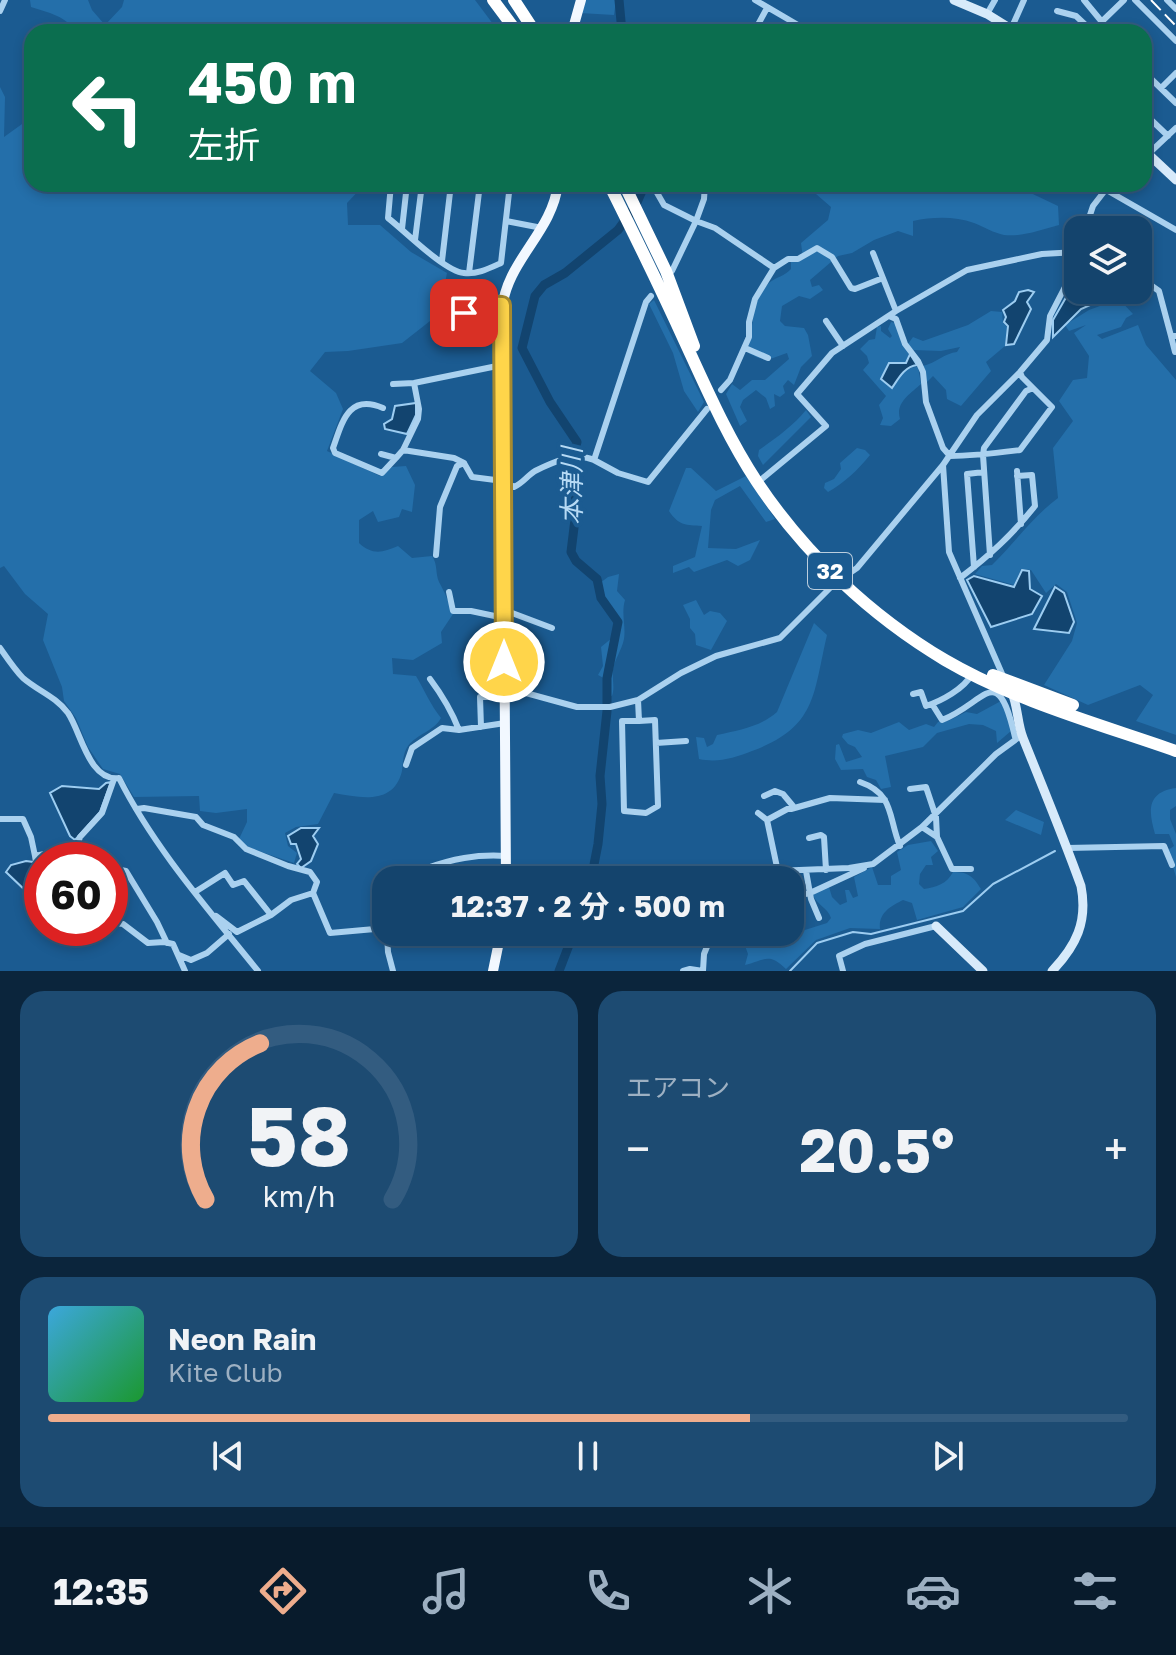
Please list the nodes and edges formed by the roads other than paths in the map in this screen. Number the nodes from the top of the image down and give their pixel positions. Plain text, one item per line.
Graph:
1 (5, 0) edge
2 (484, 0) edge
3 (493, 0) edge
4 (581, 0) edge
5 (755, 0) edge
6 (954, 0) edge
7 (995, 0) edge
8 (1024, 0) edge
9 (1084, 0) edge
10 (1124, 0) edge
11 (1135, 0) edge
12 (1167, 0) edge
13 (507, 6) edge
14 (767, 8) junction
15 (1176, 9) edge
16 (0, 11) edge
17 (1057, 11) dead end
18 (987, 14) junction
19 (1102, 22) joint
20 (501, 24) edge
21 (520, 24) edge
22 (526, 24) edge
23 (574, 24) edge
24 (758, 24) edge
25 (796, 24) edge
26 (1004, 24) edge
27 (1016, 24) edge
28 (1084, 24) edge
29 (1176, 41) edge
30 (1176, 73) edge
31 (1152, 80) edge
32 (1161, 88) junction
33 (1176, 103) edge
34 (1152, 121) edge
35 (1176, 128) edge
36 (1168, 136) junction
37 (1152, 149) edge
38 (1152, 159) edge
39 (1176, 180) edge
40 (390, 192) edge
41 (406, 192) edge
42 (421, 192) edge
43 (450, 192) edge
44 (479, 192) edge
45 (509, 192) edge
46 (556, 192) edge
47 (606, 192) edge
48 (608, 192) edge
49 (625, 192) edge
50 (657, 192) edge
51 (704, 192) edge
52 (1103, 192) edge
53 (1116, 192) edge
54 (1090, 216) edge
55 (506, 221) junction
56 (696, 221) junction
57 (543, 228) junction
58 (402, 229) junction
59 (636, 229) junction
60 (1176, 230) edge
61 (415, 240) junction
62 (873, 253) dead end
63 (1064, 253) edge
64 (442, 261) junction
65 (774, 268) junction
66 (672, 271) dead end
67 (469, 273) junction
68 (883, 278) junction
69 (1152, 286) edge
70 (1064, 289) edge
71 (464, 295) dead end
72 (651, 296) dead end
73 (502, 305) junction
74 (469, 309) junction
75 (896, 311) junction
76 (889, 316) junction
77 (826, 321) dead end
78 (1174, 336) edge
79 (436, 337) dead end
80 (843, 346) junction
81 (745, 348) junction
82 (1175, 352) edge
83 (768, 358) dead end
84 (502, 365) junction
85 (1020, 372) junction
86 (414, 383) junction
87 (393, 384) dead end
88 (1033, 388) junction
89 (721, 390) dead end
90 (383, 408) dead end
91 (707, 409) dead end
92 (403, 450) junction
93 (381, 454) dead end
94 (983, 455) junction
95 (950, 456) junction
96 (396, 458) junction
97 (594, 460) junction
98 (464, 463) junction
99 (943, 465) junction
100 (984, 472) junction
101 (760, 480) junction
102 (503, 481) junction
103 (1021, 524) junction
104 (436, 555) dead end
105 (990, 555) junction
106 (974, 567) junction
107 (843, 578) junction
108 (960, 578) junction
109 (449, 592) dead end
110 (504, 614) junction
111 (552, 628) dead end
112 (0, 648) edge
113 (972, 674) junction
114 (430, 679) dead end
115 (1004, 679) junction
116 (1012, 691) junction
117 (504, 692) junction
118 (913, 694) dead end
119 (638, 700) junction
120 (932, 704) junction
121 (639, 721) junction
122 (505, 723) junction
123 (481, 727) junction
124 (459, 730) junction
125 (1018, 736) junction
126 (686, 741) dead end
127 (656, 743) junction
128 (1176, 743) edge
129 (1176, 751) edge
130 (406, 765) dead end
131 (114, 779) junction
132 (860, 782) dead end
133 (910, 789) dead end
134 (764, 796) dead end
135 (885, 800) junction
136 (137, 809) junction
137 (791, 809) junction
138 (758, 813) dead end
139 (935, 814) junction
140 (0, 819) edge
141 (767, 820) junction
142 (922, 827) junction
143 (937, 837) junction
144 (809, 838) dead end
145 (32, 842) edge
146 (78, 842) edge
147 (900, 846) junction
148 (1067, 848) junction
149 (506, 856) junction
150 (1172, 865) dead end
151 (433, 866) edge
152 (506, 866) edge
153 (776, 866) edge
154 (971, 869) dead end
155 (826, 870) junction
156 (806, 871) joint
157 (849, 872) junction
158 (128, 875) edge
159 (195, 892) junction
160 (313, 893) junction
161 (810, 893) junction
162 (804, 894) edge
163 (213, 915) junction
164 (271, 915) junction
165 (819, 918) dead end
166 (936, 926) joint
167 (128, 928) edge
168 (372, 931) edge
169 (229, 934) junction
170 (167, 943) junction
171 (387, 946) edge
172 (498, 946) edge
173 (707, 946) edge
174 (179, 955) junction
175 (185, 971) edge
176 (258, 971) edge
177 (393, 971) edge
178 (493, 971) edge
179 (683, 971) edge
180 (703, 971) edge
181 (843, 971) edge
182 (983, 971) edge
183 (1052, 971) edge

1 - 16 street
2 - 20 highway
3 - 13 highway
4 - 23 main road
5 - 14 street
6 - 18 street
7 - 18 street
8 - 27 street
9 - 19 street
10 - 19 street
11 - 29 street
12 - 15 street
13 - 21 highway
13 - 22 highway
14 - 24 street
14 - 25 street
17 - 28 street
18 - 26 street
30 - 32 street
31 - 32 street
32 - 33 street
34 - 36 street
35 - 36 street
36 - 37 street
38 - 39 street
40 - 58 street
41 - 58 street
42 - 61 street
43 - 64 street
44 - 67 street
45 - 55 street
46 - 57 main road
47 - 59 highway
48 - 59 highway, 32
49 - 59 highway
50 - 56 street
51 - 56 street
52 - 54 street
53 - 60 street
55 - 57 street
55 - 67 street
56 - 65 street
56 - 66 street
57 - 73 main road
58 - 61 street
59 - 101 highway, 32
61 - 64 street
62 - 68 street
63 - 75 street
64 - 67 street
65 - 68 street
65 - 81 street
68 - 75 street
69 - 78 street
70 - 85 street
71 - 74 street
72 - 97 street
73 - 74 street
73 - 84 main road
74 - 79 street
75 - 76 street
76 - 80 street
76 - 95 street
77 - 80 street
78 - 82 street
80 - 101 street
81 - 83 street
81 - 89 street
84 - 86 street
84 - 102 main road
85 - 88 street
85 - 95 street
86 - 87 street
86 - 92 street
88 - 94 street
88 - 94 street
90 - 96 street
91 - 97 street
92 - 96 street
92 - 98 street
93 - 96 street
94 - 95 street
94 - 100 street
95 - 99 street
97 - 102 street
98 - 102 street
98 - 104 street
99 - 107 street
99 - 108 street
100 - 105 street
100 - 106 street
101 - 107 highway, 32
102 - 110 main road
103 - 103 street
103 - 105 street
105 - 106 street
106 - 108 street
107 - 113 highway, 32
107 - 115 highway, 32
107 - 119 street
108 - 115 street
109 - 110 street
110 - 111 street
110 - 117 main road
112 - 131 street
113 - 116 highway, 32
113 - 120 street
114 - 124 street
115 - 116 street
115 - 128 highway, 32
116 - 125 street
116 - 129 highway, 32
117 - 119 street
117 - 122 main road
117 - 123 street
118 - 120 street
119 - 121 street
120 - 125 street
121 - 127 street
121 - 127 street
122 - 123 street
122 - 149 main road
123 - 124 street
124 - 130 street
125 - 139 street
125 - 148 street
126 - 127 street
131 - 136 street
131 - 146 street
132 - 135 street
133 - 139 street
134 - 137 street
135 - 137 street
135 - 147 street
136 - 159 street
136 - 160 street
137 - 141 street
138 - 141 street
139 - 142 street
139 - 143 street
140 - 145 street
141 - 153 street
142 - 143 street
142 - 147 street
143 - 154 street
144 - 155 street
147 - 157 street
148 - 150 street
148 - 183 street
149 - 151 street
149 - 152 main road
155 - 156 street
155 - 157 street
156 - 161 street
157 - 161 street
158 - 170 street
159 - 163 street
159 - 164 street
160 - 164 street
160 - 168 street
161 - 162 street
161 - 165 street
163 - 164 street
163 - 169 street
166 - 181 street
166 - 182 street
167 - 170 street
169 - 174 street
169 - 176 street
170 - 174 street
171 - 177 street
172 - 178 main road
173 - 180 street
174 - 175 street
179 - 180 street

